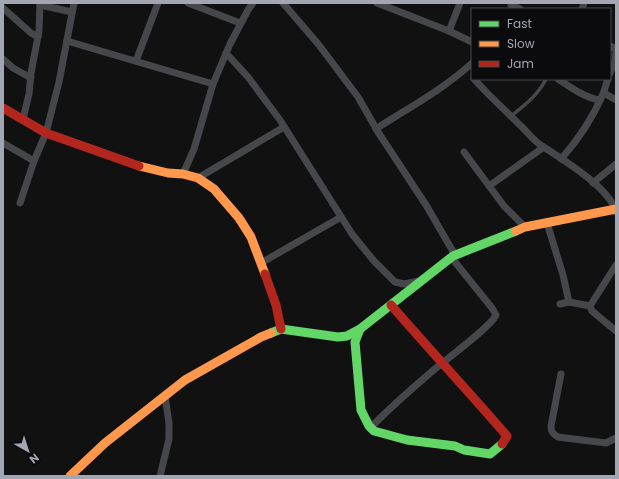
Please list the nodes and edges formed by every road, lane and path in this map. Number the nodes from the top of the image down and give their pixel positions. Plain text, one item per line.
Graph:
1 (74, 3) edge
2 (158, 3) edge
3 (188, 3) edge
4 (253, 3) edge
5 (283, 3) edge
6 (377, 3) edge
7 (460, 3) edge
8 (40, 4) edge
9 (3, 8) edge
10 (72, 12) junction
11 (240, 23) junction
12 (449, 31) junction
13 (38, 37) junction
14 (67, 41) junction
15 (471, 42) edge
16 (616, 52) edge
17 (226, 53) junction
18 (3, 59) edge
19 (136, 61) junction
20 (471, 64) edge
21 (466, 68) junction
22 (611, 71) edge
23 (471, 75) edge
24 (31, 78) junction
25 (475, 80) edge
26 (545, 80) edge
27 (560, 80) edge
28 (608, 80) edge
29 (213, 84) junction
30 (604, 93) junction
31 (600, 100) junction
32 (616, 100) edge
33 (3, 108) edge
34 (511, 116) junction
35 (23, 119) junction
36 (284, 127) junction
37 (376, 129) junction
38 (46, 133) junction
39 (3, 144) edge
40 (544, 147) junction
41 (464, 152) dead end
42 (561, 159) junction
43 (34, 161) junction
44 (616, 164) edge
45 (183, 174) junction
46 (198, 178) junction
47 (593, 183) junction
48 (489, 186) junction
49 (20, 203) dead end
50 (616, 210) edge
51 (341, 217) junction
52 (547, 222) junction
53 (525, 227) junction
54 (453, 256) junction
55 (261, 263) junction
56 (616, 265) edge
57 (422, 280) junction
58 (568, 302) junction
59 (560, 304) dead end
60 (391, 305) junction
61 (590, 306) junction
62 (281, 329) junction
63 (360, 329) junction
64 (616, 331) edge
65 (442, 364) junction
66 (562, 374) dead end
67 (165, 396) junction
68 (370, 428) junction
69 (616, 438) edge
70 (70, 476) edge
71 (160, 476) edge

1 - 10 street
2 - 19 street
3 - 11 street
4 - 11 street
5 - 37 street
6 - 12 street
7 - 12 street
8 - 10 street
8 - 13 street
9 - 13 street
10 - 14 street
11 - 17 street
12 - 15 street
13 - 24 street
14 - 19 street
14 - 38 street
16 - 22 street
17 - 29 street
17 - 36 street
18 - 24 street
19 - 29 street
20 - 21 street
21 - 23 street
21 - 37 street
24 - 35 street
25 - 34 street
26 - 34 lane
27 - 31 street
28 - 30 street
29 - 45 street
30 - 31 street
30 - 32 street
31 - 42 street
33 - 35 street
34 - 40 street
35 - 38 street
36 - 46 street
36 - 51 street
37 - 54 street
38 - 43 street
38 - 45 street
39 - 43 street
40 - 42 street
40 - 48 street
41 - 48 street
42 - 47 street
43 - 49 street
44 - 47 street
45 - 46 street
46 - 55 street
47 - 50 street
48 - 53 street
50 - 52 street
51 - 55 street
51 - 57 street
52 - 53 street
52 - 58 street
53 - 54 street
54 - 57 street
54 - 65 street
55 - 62 street
56 - 61 street
57 - 60 street
58 - 59 street
58 - 61 street
60 - 63 street
60 - 65 street
61 - 64 street
62 - 63 street
62 - 67 street
63 - 68 street
65 - 68 street
65 - 68 street
66 - 69 street
67 - 70 street
67 - 71 street

